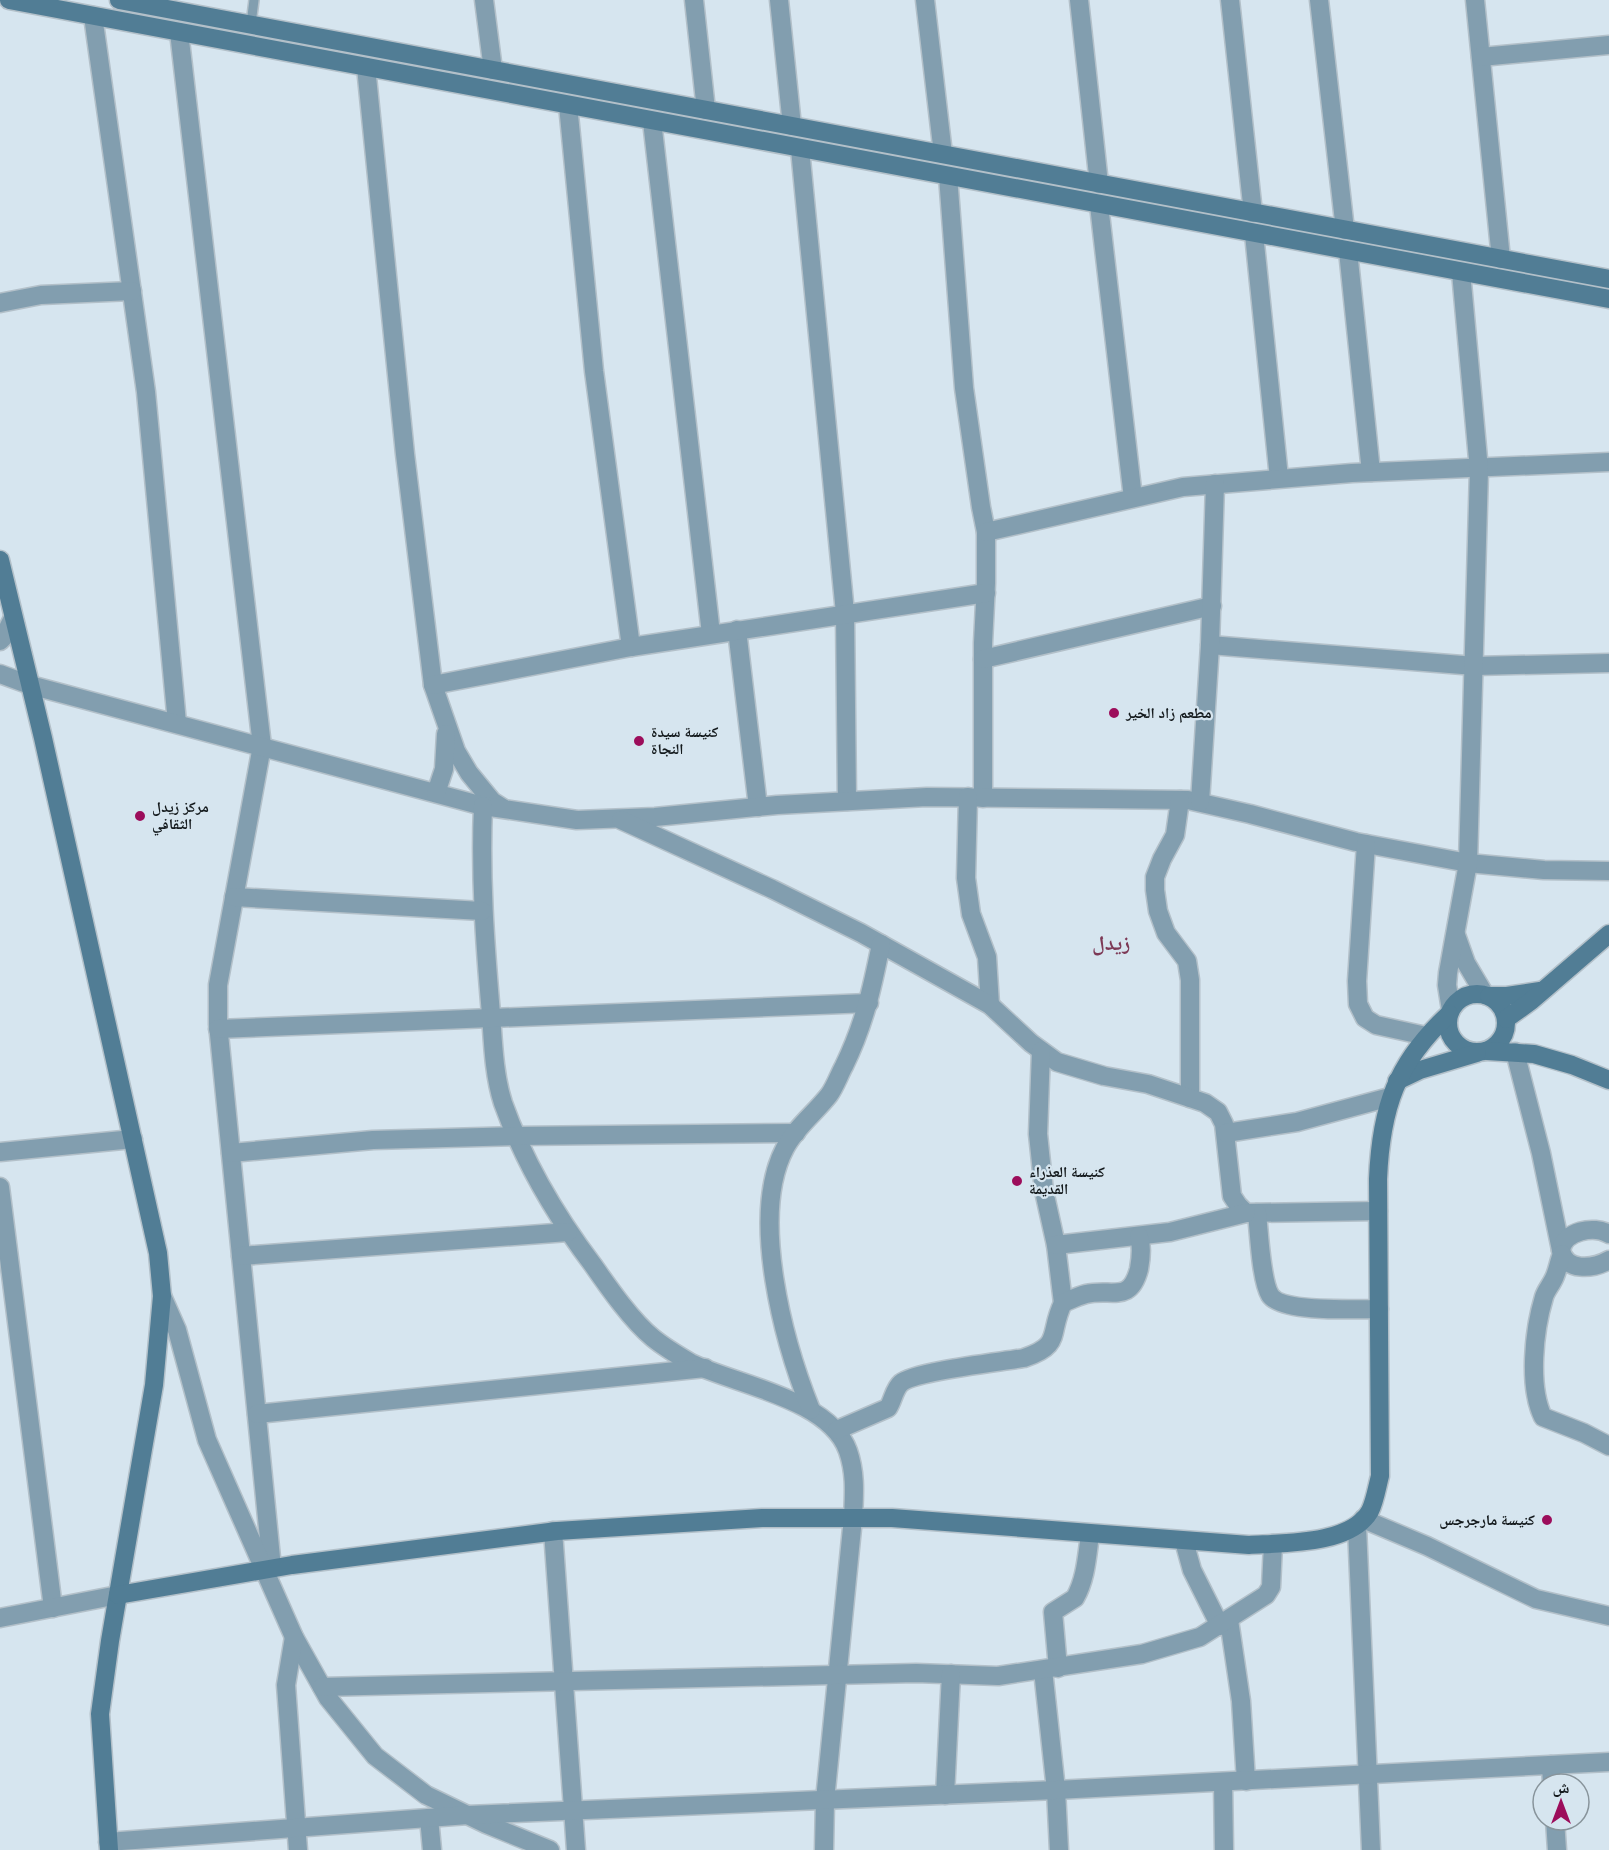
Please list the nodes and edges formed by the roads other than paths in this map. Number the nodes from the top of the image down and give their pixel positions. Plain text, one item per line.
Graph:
1 (9, 0) edge
2 (118, 0) edge
3 (254, 0) edge
4 (484, 0) edge
5 (694, 0) edge
6 (779, 0) edge
7 (926, 0) edge
8 (1079, 0) edge
9 (1230, 0) edge
10 (1319, 0) edge
11 (1475, 0) edge
12 (93, 16) junction
13 (251, 24) junction
14 (179, 32) junction
15 (1609, 45) edge
16 (1481, 57) junction
17 (366, 67) junction
18 (493, 70) junction
19 (568, 105) junction
20 (706, 110) junction
21 (652, 121) junction
22 (792, 126) junction
23 (800, 148) junction
24 (943, 154) junction
25 (948, 176) junction
26 (1100, 184) junction
27 (1099, 205) junction
28 (1253, 213) junction
29 (1345, 230) junction
30 (1254, 234) junction
31 (1348, 251) junction
32 (1501, 259) junction
33 (1461, 272) junction
34 (1609, 279) edge
35 (132, 291) junction
36 (1609, 299) edge
37 (0, 303) edge
38 (1609, 462) edge
39 (1478, 466) junction
40 (1371, 472) junction
41 (1279, 478) junction
42 (1215, 484) junction
43 (1133, 498) junction
44 (986, 532) junction
45 (0, 560) edge
46 (986, 593) junction
47 (1212, 606) junction
48 (845, 614) junction
49 (13, 618) junction
50 (737, 630) junction
51 (711, 634) junction
52 (0, 641) edge
53 (1210, 645) junction
54 (631, 647) junction
55 (983, 659) junction
56 (1609, 663) edge
57 (1475, 666) junction
58 (0, 674) edge
59 (30, 685) junction
60 (433, 685) junction
61 (177, 723) junction
62 (446, 723) junction
63 (262, 746) junction
64 (436, 793) junction
65 (975, 798) junction
66 (1180, 800) junction
67 (847, 801) junction
68 (1200, 802) junction
69 (483, 806) junction
70 (758, 807) junction
71 (503, 809) junction
72 (616, 818) junction
73 (1365, 844) junction
74 (1468, 863) junction
75 (1609, 871) edge
76 (234, 897) junction
77 (482, 911) junction
78 (1455, 929) junction
79 (1609, 934) edge
80 (881, 944) junction
81 (1542, 990) junction
82 (1487, 996) junction
83 (869, 1003) junction
84 (990, 1005) junction
85 (1450, 1012) junction
86 (491, 1018) junction
87 (1506, 1024) junction
88 (218, 1029) junction
89 (1426, 1036) junction
90 (1041, 1051) junction
91 (1482, 1052) junction
92 (1515, 1052) junction
93 (1534, 1054) junction
94 (1609, 1080) edge
95 (1394, 1089) junction
96 (1190, 1098) junction
97 (1226, 1132) junction
98 (796, 1133) junction
99 (517, 1136) junction
100 (133, 1139) junction
101 (0, 1152) edge
102 (231, 1153) junction
103 (0, 1187) edge
104 (1378, 1211) junction
105 (1252, 1213) junction
106 (568, 1232) junction
107 (1609, 1232) edge
108 (1139, 1236) junction
109 (1056, 1245) junction
110 (1562, 1252) junction
111 (241, 1256) junction
112 (1609, 1260) edge
113 (162, 1296) junction
114 (1063, 1303) junction
115 (1379, 1309) junction
116 (706, 1368) junction
117 (811, 1410) junction
118 (256, 1414) junction
119 (837, 1430) junction
120 (1609, 1446) edge
121 (853, 1518) junction
122 (1360, 1523) junction
123 (553, 1531) junction
124 (1090, 1534) junction
125 (1184, 1541) junction
126 (1273, 1544) junction
127 (267, 1569) junction
128 (118, 1595) junction
129 (53, 1608) junction
130 (1609, 1616) edge
131 (0, 1618) edge
132 (1224, 1623) junction
133 (294, 1637) junction
134 (1050, 1669) junction
135 (951, 1674) junction
136 (837, 1675) junction
137 (563, 1682) junction
138 (322, 1687) junction
139 (1609, 1762) edge
140 (1551, 1765) junction
141 (1551, 1772) edge
142 (1368, 1774) junction
143 (1246, 1781) junction
144 (1223, 1782) junction
145 (1056, 1790) junction
146 (945, 1795) junction
147 (825, 1800) junction
148 (573, 1811) junction
149 (468, 1815) junction
150 (429, 1818) junction
151 (296, 1828) junction
152 (1556, 1832) edge
153 (108, 1846) edge
154 (298, 1850) edge
155 (432, 1850) edge
156 (550, 1850) edge
157 (576, 1850) edge
158 (824, 1850) edge
159 (1059, 1850) edge
160 (1224, 1850) edge
161 (1371, 1850) edge
162 (1557, 1850) edge

1 - 12 street
2 - 13 street
3 - 13 lane
4 - 18 street
5 - 20 street
6 - 22 street
7 - 24 street
8 - 26 street
9 - 28 street
10 - 29 street
11 - 16 street
12 - 14 street
12 - 35 street
13 - 18 street
14 - 17 street
14 - 63 street
15 - 16 street
16 - 32 street
17 - 19 street
17 - 60 street
18 - 20 street
19 - 21 street
19 - 54 street
20 - 22 street
21 - 23 street
21 - 51 street
22 - 24 street
23 - 25 street
23 - 48 street
24 - 26 street
25 - 27 street
25 - 44 street
26 - 28 street
27 - 30 street
27 - 43 street
28 - 29 street
29 - 32 street
30 - 31 street
30 - 41 street
31 - 33 street
31 - 40 street
32 - 34 street
33 - 36 street
33 - 39 street
35 - 37 street
35 - 61 street
38 - 39 street
39 - 40 street
39 - 57 street
40 - 41 street
41 - 42 street
42 - 43 street
42 - 47 street
43 - 44 street
44 - 46 street
45 - 49 street
46 - 48 street
46 - 55 street
47 - 53 street
47 - 55 street
48 - 50 street
48 - 67 street
49 - 52 street
49 - 59 street
50 - 51 street
50 - 70 street
51 - 54 street
53 - 57 street
53 - 68 street
54 - 60 street
55 - 65 street
56 - 57 street
57 - 74 street
58 - 59 street
59 - 61 street
59 - 100 street
60 - 62 street
61 - 63 street
62 - 64 street
62 - 71 street
63 - 64 street
63 - 76 street
64 - 69 street
65 - 66 street
65 - 67 street
65 - 84 street
66 - 68 street
66 - 96 street
67 - 70 street
68 - 73 street
69 - 71 street
69 - 77 street
70 - 72 street
71 - 72 street
72 - 80 street
73 - 74 street
73 - 89 street
74 - 75 street
74 - 78 street
76 - 77 street
76 - 88 street
77 - 86 street
78 - 82 street
78 - 85 street
79 - 81 street
80 - 83 street
80 - 84 street
81 - 82 street
81 - 87 street
82 - 85 street
82 - 87 street
83 - 86 street
83 - 98 street
84 - 90 street
85 - 89 street
85 - 91 street
86 - 88 street
86 - 99 street
87 - 91 street
87 - 93 street
88 - 102 street
89 - 95 street
90 - 96 street
90 - 109 street
91 - 92 street
91 - 95 street
92 - 93 street
92 - 110 street
93 - 94 street
95 - 97 street
95 - 104 street
96 - 97 street
97 - 105 street
98 - 99 street
98 - 117 street
99 - 102 street
99 - 106 street
100 - 101 street
100 - 113 street
102 - 111 street
103 - 129 street
104 - 105 street
104 - 115 street
105 - 108 street
105 - 115 street
106 - 111 street
106 - 116 street
107 - 110 street
108 - 109 street
108 - 114 street
109 - 114 street
110 - 112 street
110 - 120 street
111 - 118 street
113 - 127 street
113 - 128 street
114 - 119 street
115 - 122 street
116 - 117 street
116 - 118 street
117 - 119 street
118 - 127 street
119 - 121 street
121 - 123 street
121 - 124 street
121 - 136 street
122 - 126 street
122 - 130 street
122 - 142 street
123 - 127 street
123 - 137 street
124 - 125 street
124 - 134 street
125 - 126 street
125 - 132 street
126 - 132 street
127 - 128 street
127 - 133 street
128 - 129 street
128 - 153 street
129 - 131 street
132 - 134 street
132 - 143 street
133 - 138 street
133 - 151 street
134 - 135 street
134 - 145 street
135 - 136 street
135 - 146 street
136 - 137 street
136 - 147 street
137 - 138 street
137 - 148 street
138 - 149 street
139 - 140 street
140 - 141 street
140 - 142 street
142 - 143 street
142 - 161 street
143 - 144 street
144 - 145 street
144 - 160 street
145 - 146 street
145 - 159 street
146 - 147 street
147 - 148 street
147 - 158 street
148 - 149 street
148 - 157 street
149 - 150 street
149 - 156 street
150 - 151 street
150 - 155 street
151 - 153 street
151 - 154 street
152 - 162 street

